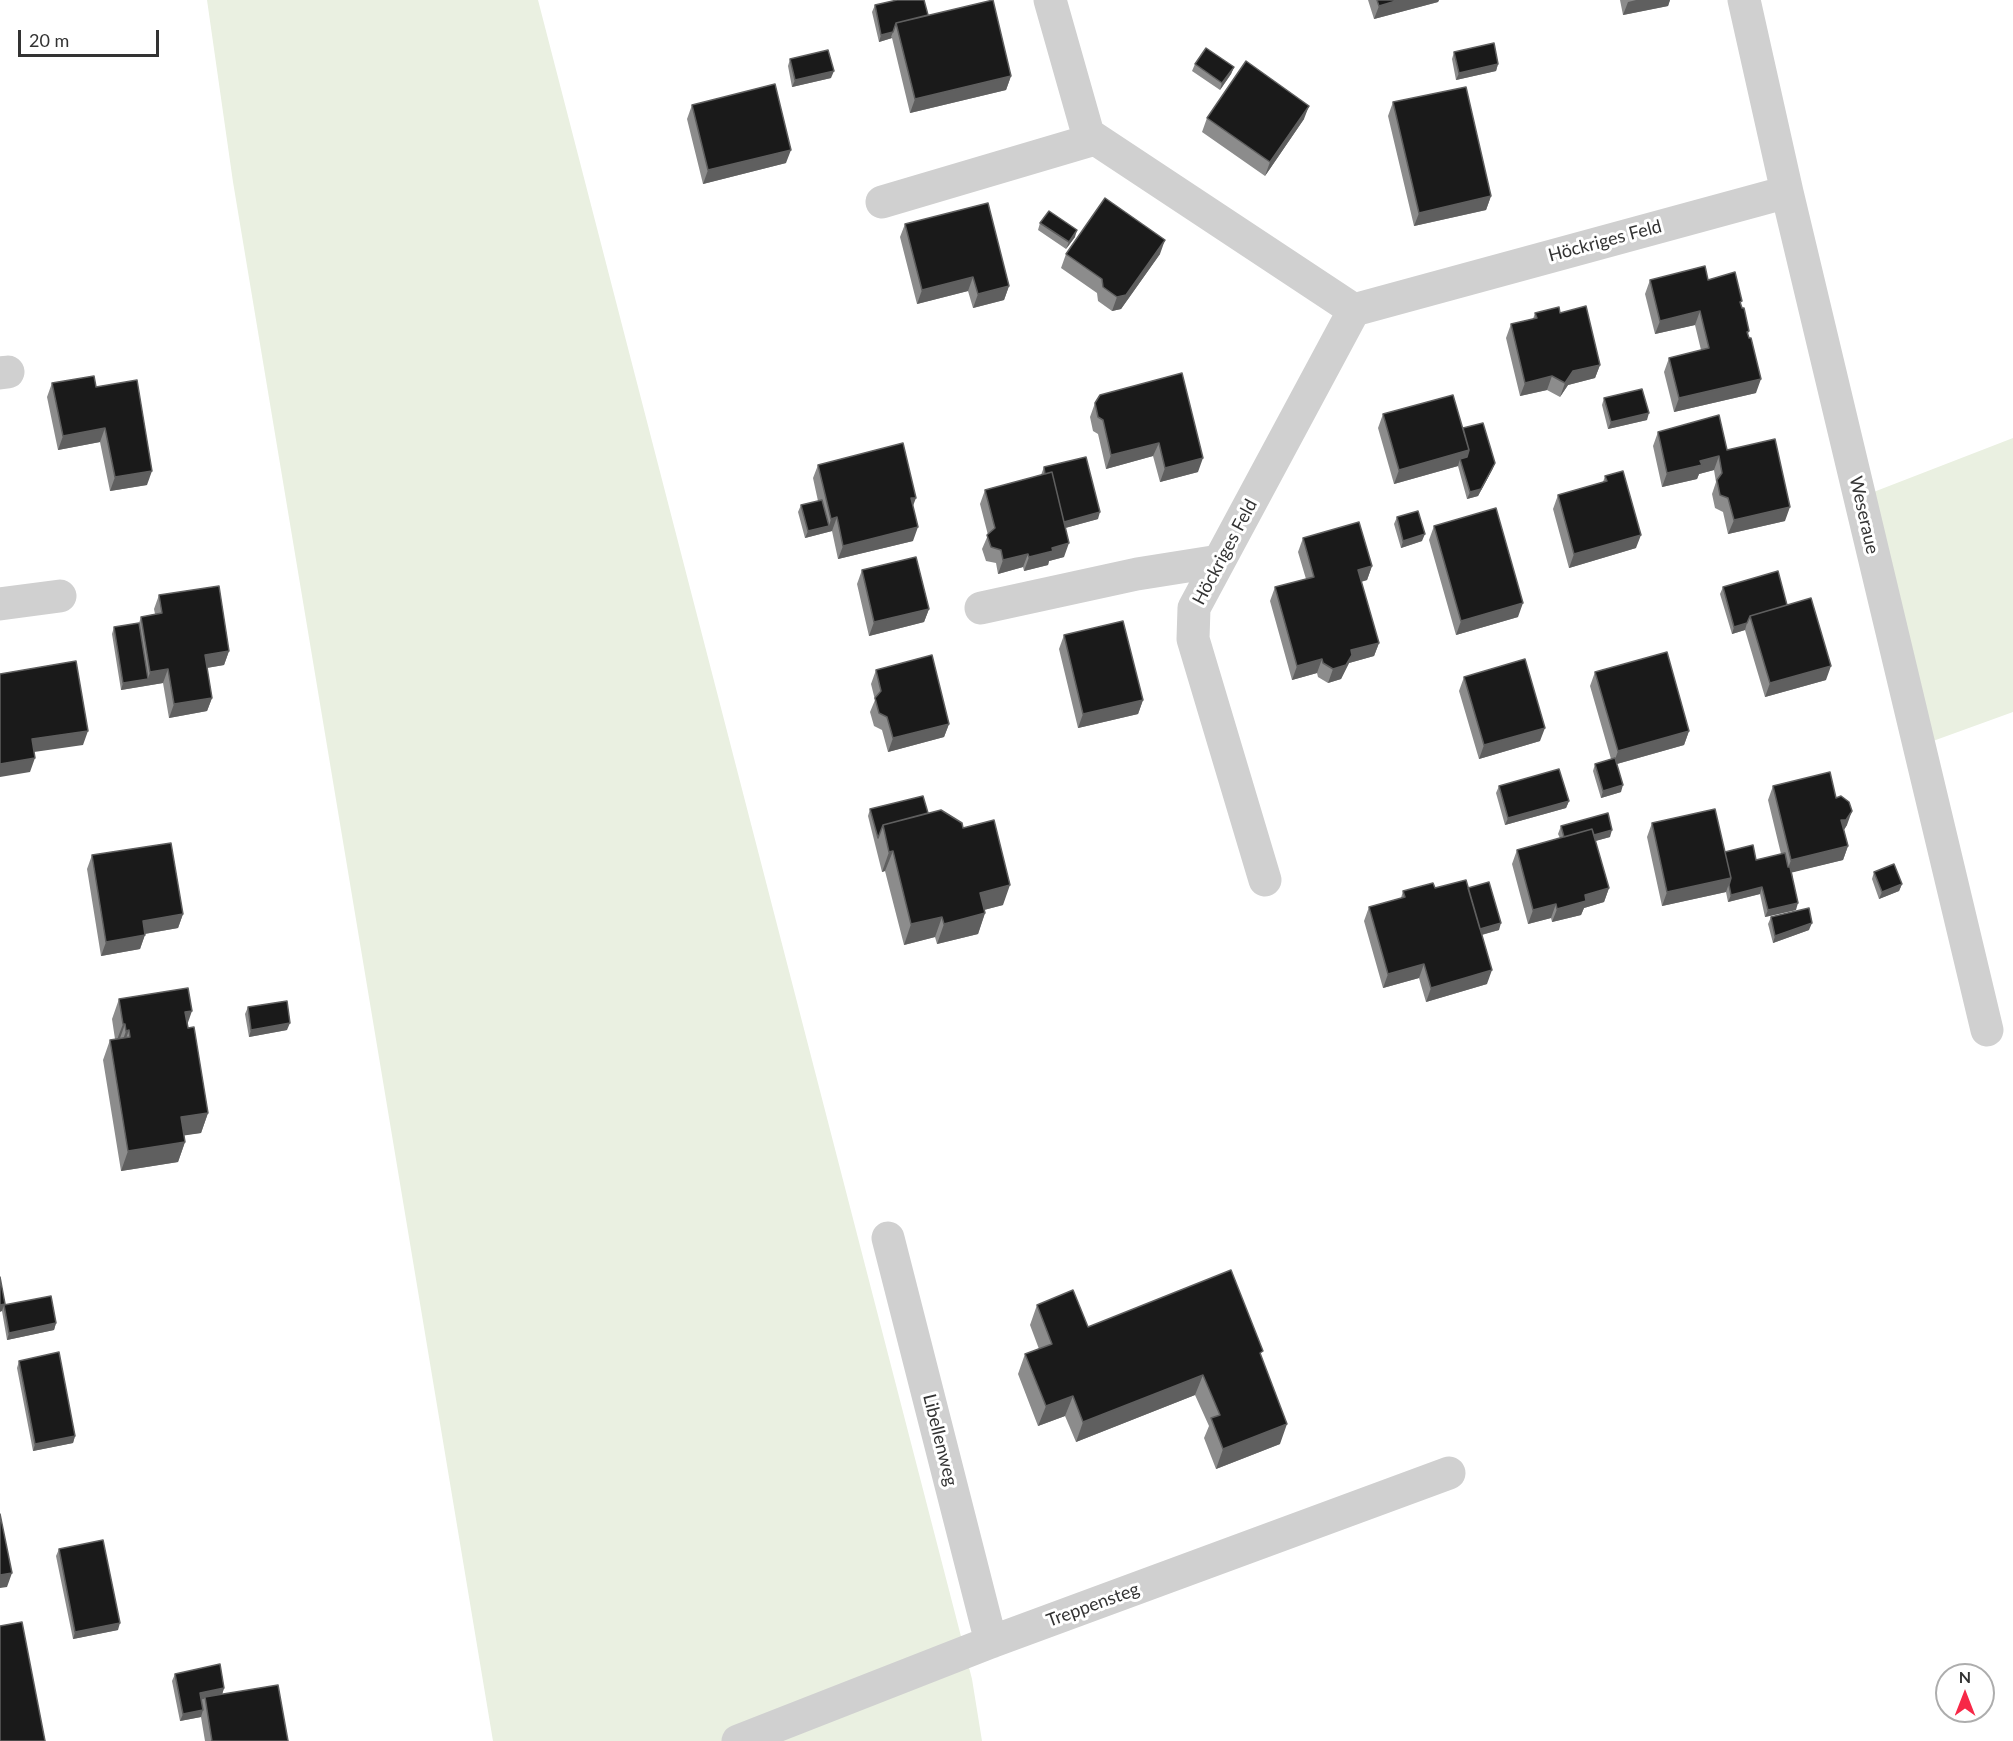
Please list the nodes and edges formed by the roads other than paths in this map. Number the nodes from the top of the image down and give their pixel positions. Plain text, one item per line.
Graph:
1 (1050, 0) edge
2 (1744, 0) edge
3 (1095, 139) junction
4 (1787, 192) junction
5 (882, 202) dead end
6 (1354, 310) junction
7 (1219, 561) junction
8 (60, 596) dead end
9 (0, 604) edge
10 (981, 608) dead end
11 (1265, 880) dead end
12 (1987, 1030) dead end
13 (888, 1238) dead end
14 (1449, 1473) dead end
15 (991, 1642) junction
16 (738, 1741) edge

1 - 3 street
2 - 4 street, Weseraue
3 - 5 street
3 - 6 street
4 - 6 street, Höckriges Feld
4 - 12 street, Weseraue
6 - 7 street, Höckriges Feld
7 - 10 street
7 - 11 street, Höckriges Feld
8 - 9 street
13 - 15 street, Libellenweg
14 - 15 street, Treppensteg
15 - 16 street, Treppensteg

